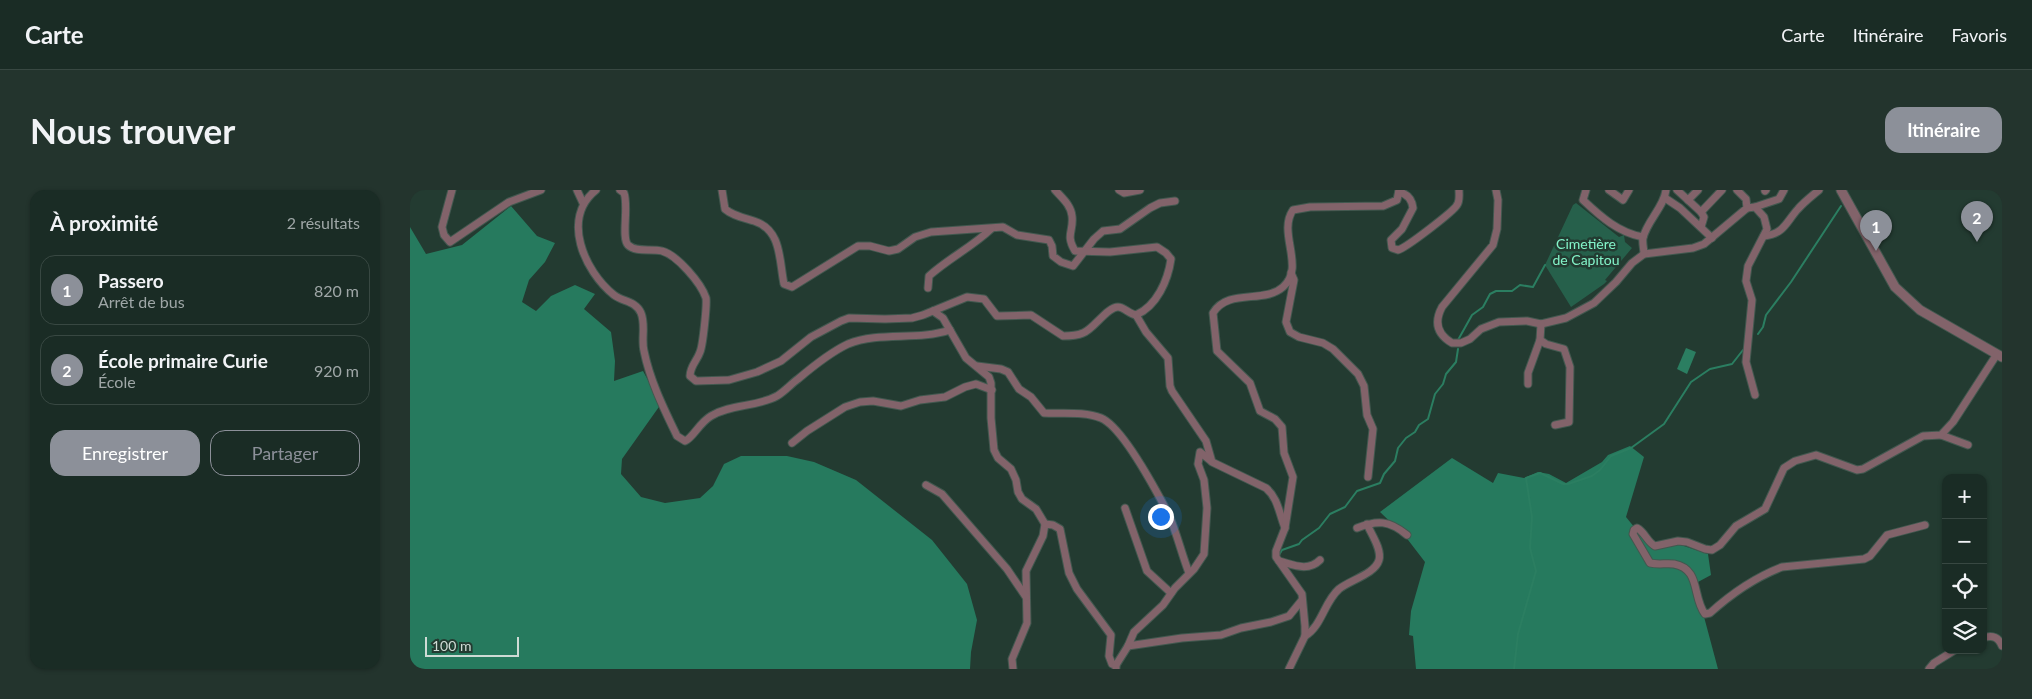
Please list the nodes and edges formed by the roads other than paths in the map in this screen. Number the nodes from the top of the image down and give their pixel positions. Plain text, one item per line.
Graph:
1 (452, 190) edge
2 (541, 190) edge
3 (577, 190) edge
4 (596, 190) edge
5 (620, 190) edge
6 (722, 190) edge
7 (1055, 190) edge
8 (1119, 190) edge
9 (1140, 190) edge
10 (1459, 190) edge
11 (1496, 190) edge
12 (1586, 190) edge
13 (1609, 190) edge
14 (1629, 190) edge
15 (1666, 190) edge
16 (1677, 190) edge
17 (1698, 190) edge
18 (1722, 190) edge
19 (1784, 190) edge
20 (1820, 190) edge
21 (1841, 190) edge
22 (1399, 191) edge
23 (1739, 191) edge
24 (1665, 198) junction
25 (1688, 200) junction
26 (1175, 201) dead end
27 (583, 203) junction
28 (1751, 208) junction
29 (1701, 212) junction
30 (992, 228) junction
31 (1701, 228) junction
32 (1764, 236) junction
33 (1643, 237) junction
34 (1712, 238) junction
35 (1084, 252) junction
36 (1644, 254) junction
37 (1291, 273) junction
38 (928, 288) dead end
39 (933, 311) junction
40 (1136, 315) junction
41 (1541, 324) junction
42 (950, 330) junction
43 (1540, 340) junction
44 (1999, 356) edge
45 (976, 366) junction
46 (1528, 384) dead end
47 (992, 390) junction
48 (1756, 395) dead end
49 (1554, 425) dead end
50 (1942, 435) junction
51 (792, 443) dead end
52 (1968, 446) dead end
53 (1212, 462) junction
54 (1368, 477) dead end
55 (926, 485) dead end
56 (1126, 508) dead end
57 (1045, 524) junction
58 (1367, 524) junction
59 (1925, 525) dead end
60 (1285, 528) junction
61 (1357, 528) dead end
62 (1407, 536) dead end
63 (1320, 560) dead end
64 (1279, 561) junction
65 (1189, 573) junction
66 (1171, 594) junction
67 (1026, 597) junction
68 (1302, 600) junction
69 (1305, 636) junction
70 (1987, 637) edge
71 (1128, 646) junction
72 (2002, 646) edge
73 (1949, 654) edge
74 (1116, 667) edge
75 (1013, 669) edge
76 (1289, 669) edge
77 (1929, 669) edge

1 - 2 street
3 - 27 street
4 - 27 street
5 - 39 street
6 - 30 street
7 - 35 street
8 - 9 street
10 - 22 street
11 - 41 street
12 - 33 street
13 - 14 street
15 - 24 street
16 - 25 street
17 - 25 street
18 - 29 street
19 - 28 street
20 - 32 street
21 - 44 street
22 - 37 street
23 - 28 street
24 - 31 street
24 - 33 street
25 - 29 street
26 - 35 street
27 - 42 street
28 - 32 street
28 - 34 street
29 - 31 street
30 - 35 street
30 - 38 street
31 - 34 street
32 - 48 street
33 - 36 street
34 - 36 street
35 - 40 street
36 - 41 street
37 - 54 street
37 - 60 street
39 - 40 street
39 - 42 street
40 - 53 street
41 - 43 street
42 - 45 street
43 - 46 street
43 - 49 street
44 - 50 street
45 - 47 street
45 - 65 street
47 - 51 street
47 - 57 street
50 - 52 street
50 - 59 street
53 - 60 street
53 - 65 street
55 - 67 street
56 - 66 street
57 - 67 street
57 - 74 street
58 - 61 street
58 - 62 street
58 - 69 street
60 - 64 street
63 - 64 street
64 - 68 street
65 - 66 street
66 - 71 street
67 - 75 street
68 - 69 street
68 - 71 street
69 - 76 street
70 - 72 street
71 - 74 street
73 - 77 street

